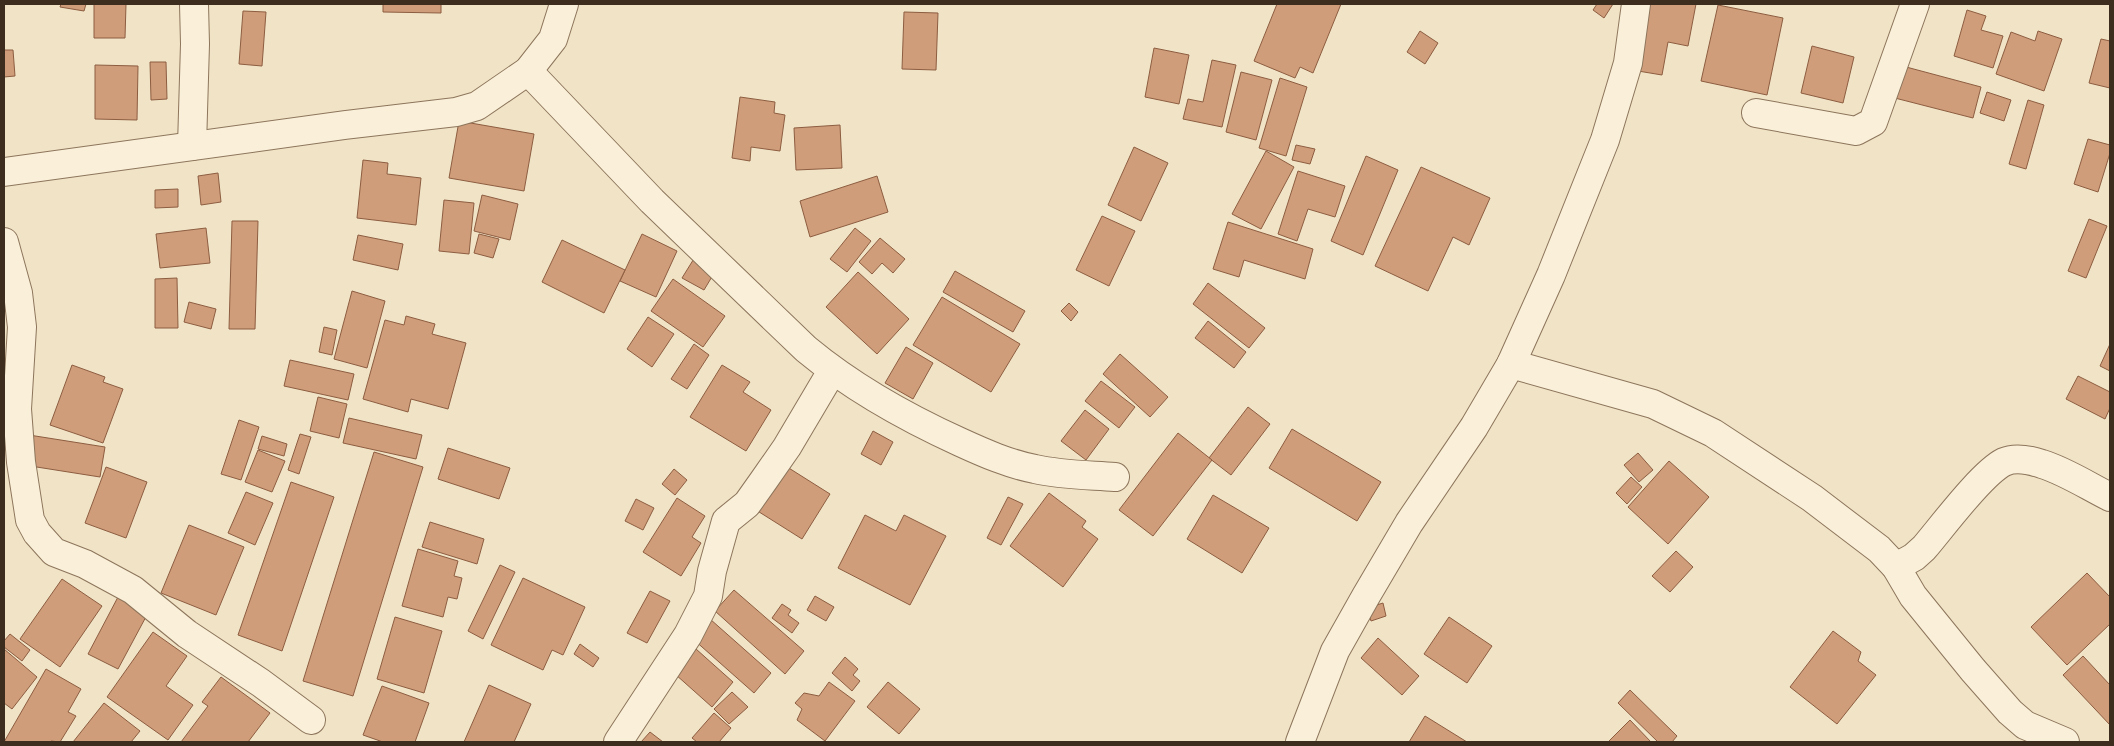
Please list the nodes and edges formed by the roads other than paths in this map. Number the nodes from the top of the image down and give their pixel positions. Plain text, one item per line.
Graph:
1 (194, 4) edge
2 (564, 4) edge
3 (1636, 4) edge
4 (1915, 4) edge
5 (528, 71) junction
6 (1756, 113) dead end
7 (192, 146) junction
8 (4, 172) edge
9 (4, 242) edge
10 (1511, 364) junction
11 (832, 370) junction
12 (1115, 477) dead end
13 (2110, 497) edge
14 (1896, 567) junction
15 (311, 720) dead end
16 (2020, 733) edge
17 (618, 742) edge
18 (1300, 742) edge
19 (2065, 742) edge

1 - 7 street
2 - 5 street
3 - 10 street
4 - 6 street
5 - 7 street
5 - 11 street
7 - 8 street
9 - 15 street
10 - 14 street
10 - 18 street
11 - 12 street
11 - 17 street
13 - 14 street
14 - 16 street
16 - 19 street

